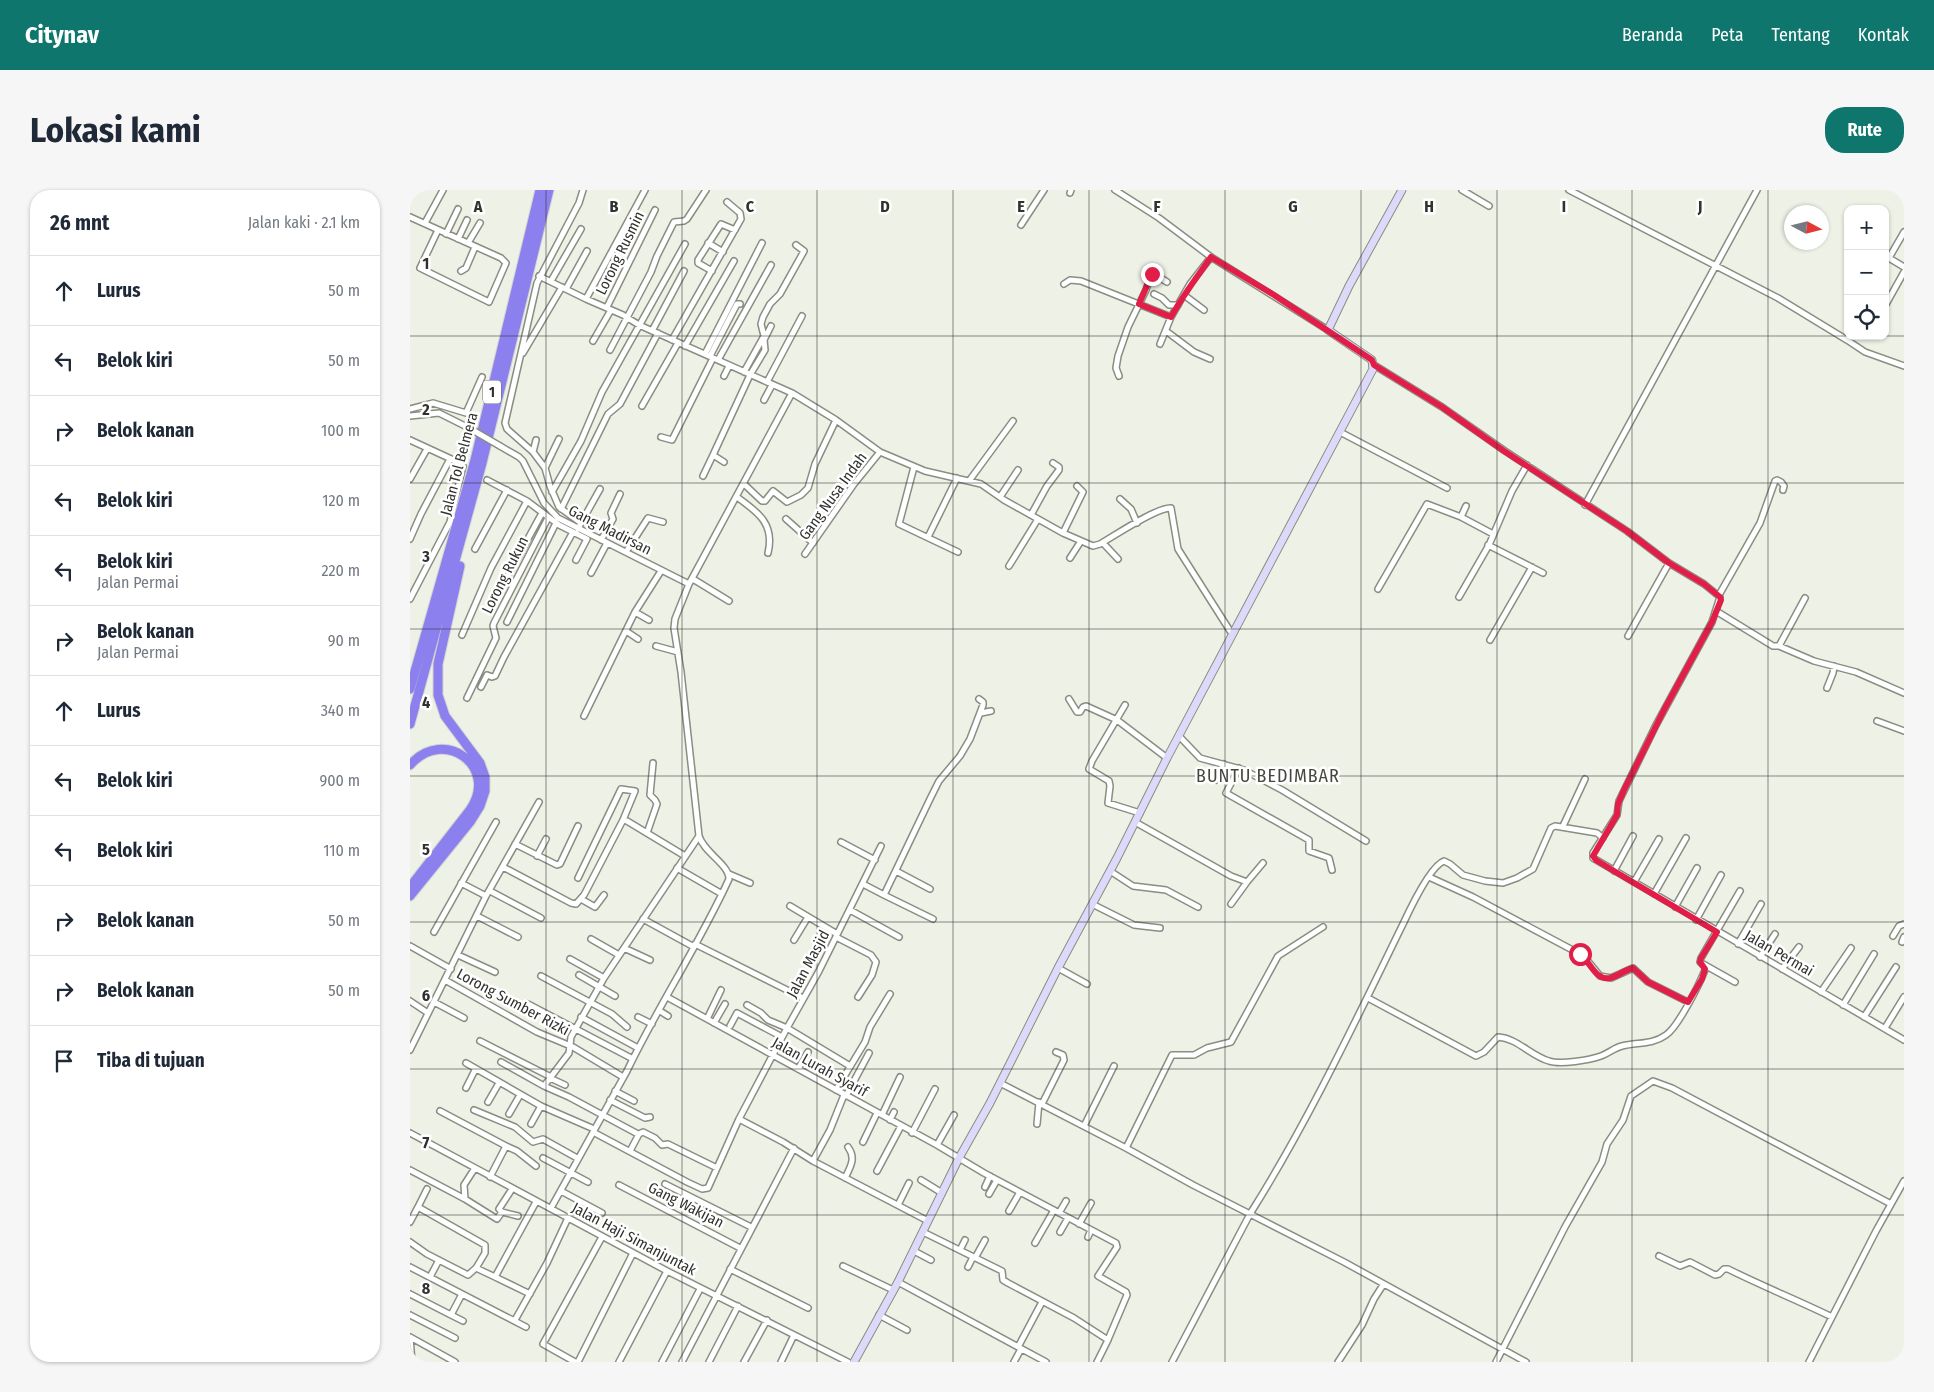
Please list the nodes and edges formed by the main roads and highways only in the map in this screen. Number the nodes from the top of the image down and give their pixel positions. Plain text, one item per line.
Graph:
1 (540, 190) edge
2 (548, 190) edge
3 (470, 512) junction
4 (419, 656) junction
5 (410, 678) edge
6 (410, 689) edge
7 (410, 724) edge
8 (410, 765) edge
9 (410, 886) edge
10 (410, 896) edge

1 - 4 highway, Jalan Tol Belmera / 1
2 - 3 highway, Jalan Tol Belmera / 1
3 - 7 highway, 1
3 - 10 highway
4 - 5 highway
4 - 6 highway, 1
8 - 9 highway

